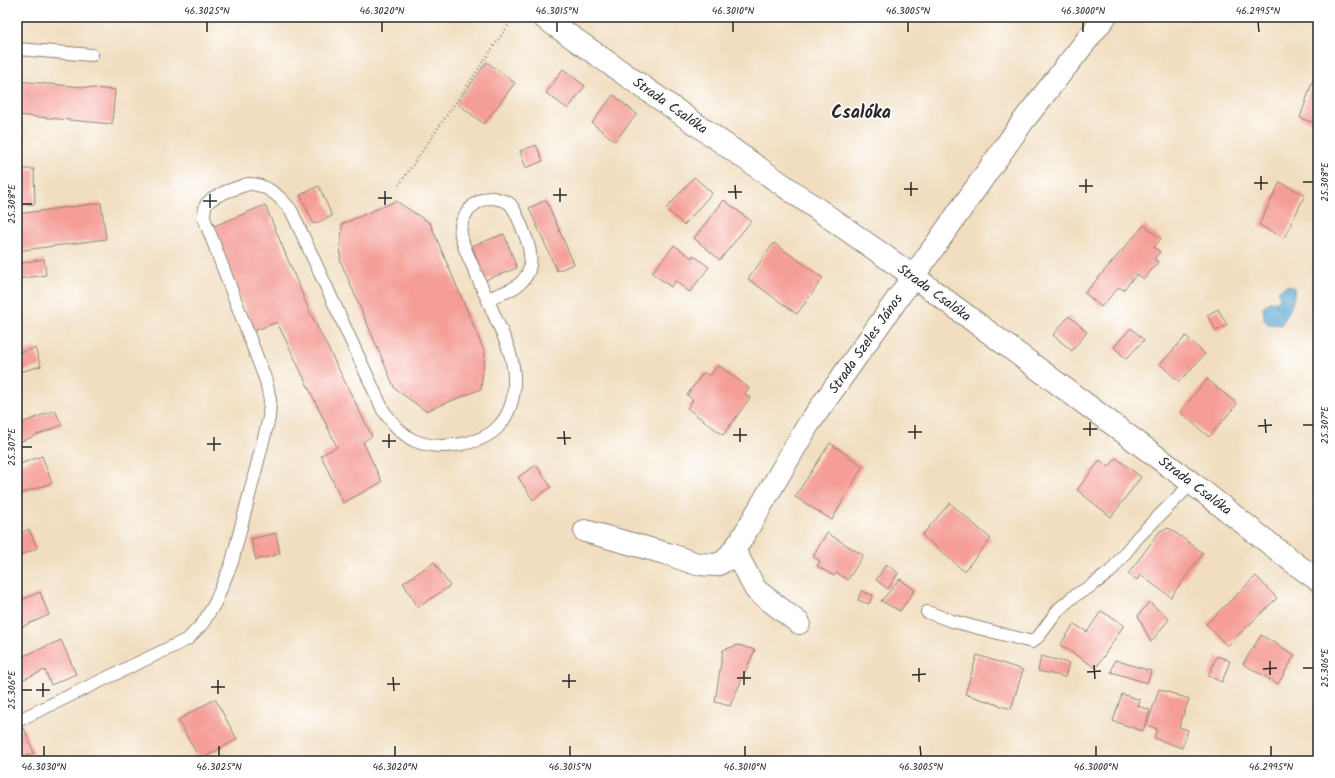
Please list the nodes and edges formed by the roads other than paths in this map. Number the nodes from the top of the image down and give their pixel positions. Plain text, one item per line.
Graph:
1 (543, 17) edge
2 (1106, 17) edge
3 (17, 49) edge
4 (92, 55) dead end
5 (913, 276) junction
6 (487, 299) junction
7 (1192, 483) junction
8 (585, 530) dead end
9 (734, 550) junction
10 (1318, 580) edge
11 (926, 612) dead end
12 (799, 623) dead end
13 (17, 721) edge

1 - 5 street, Strada Csalóka
2 - 5 street, Strada Szeles János
3 - 4 lane
5 - 7 street, Strada Csalóka
5 - 9 street, Strada Szeles János
6 - 6 lane
6 - 13 lane
7 - 10 street, Strada Csalóka
7 - 11 lane
8 - 9 street, Strada Szeles János
9 - 12 street

